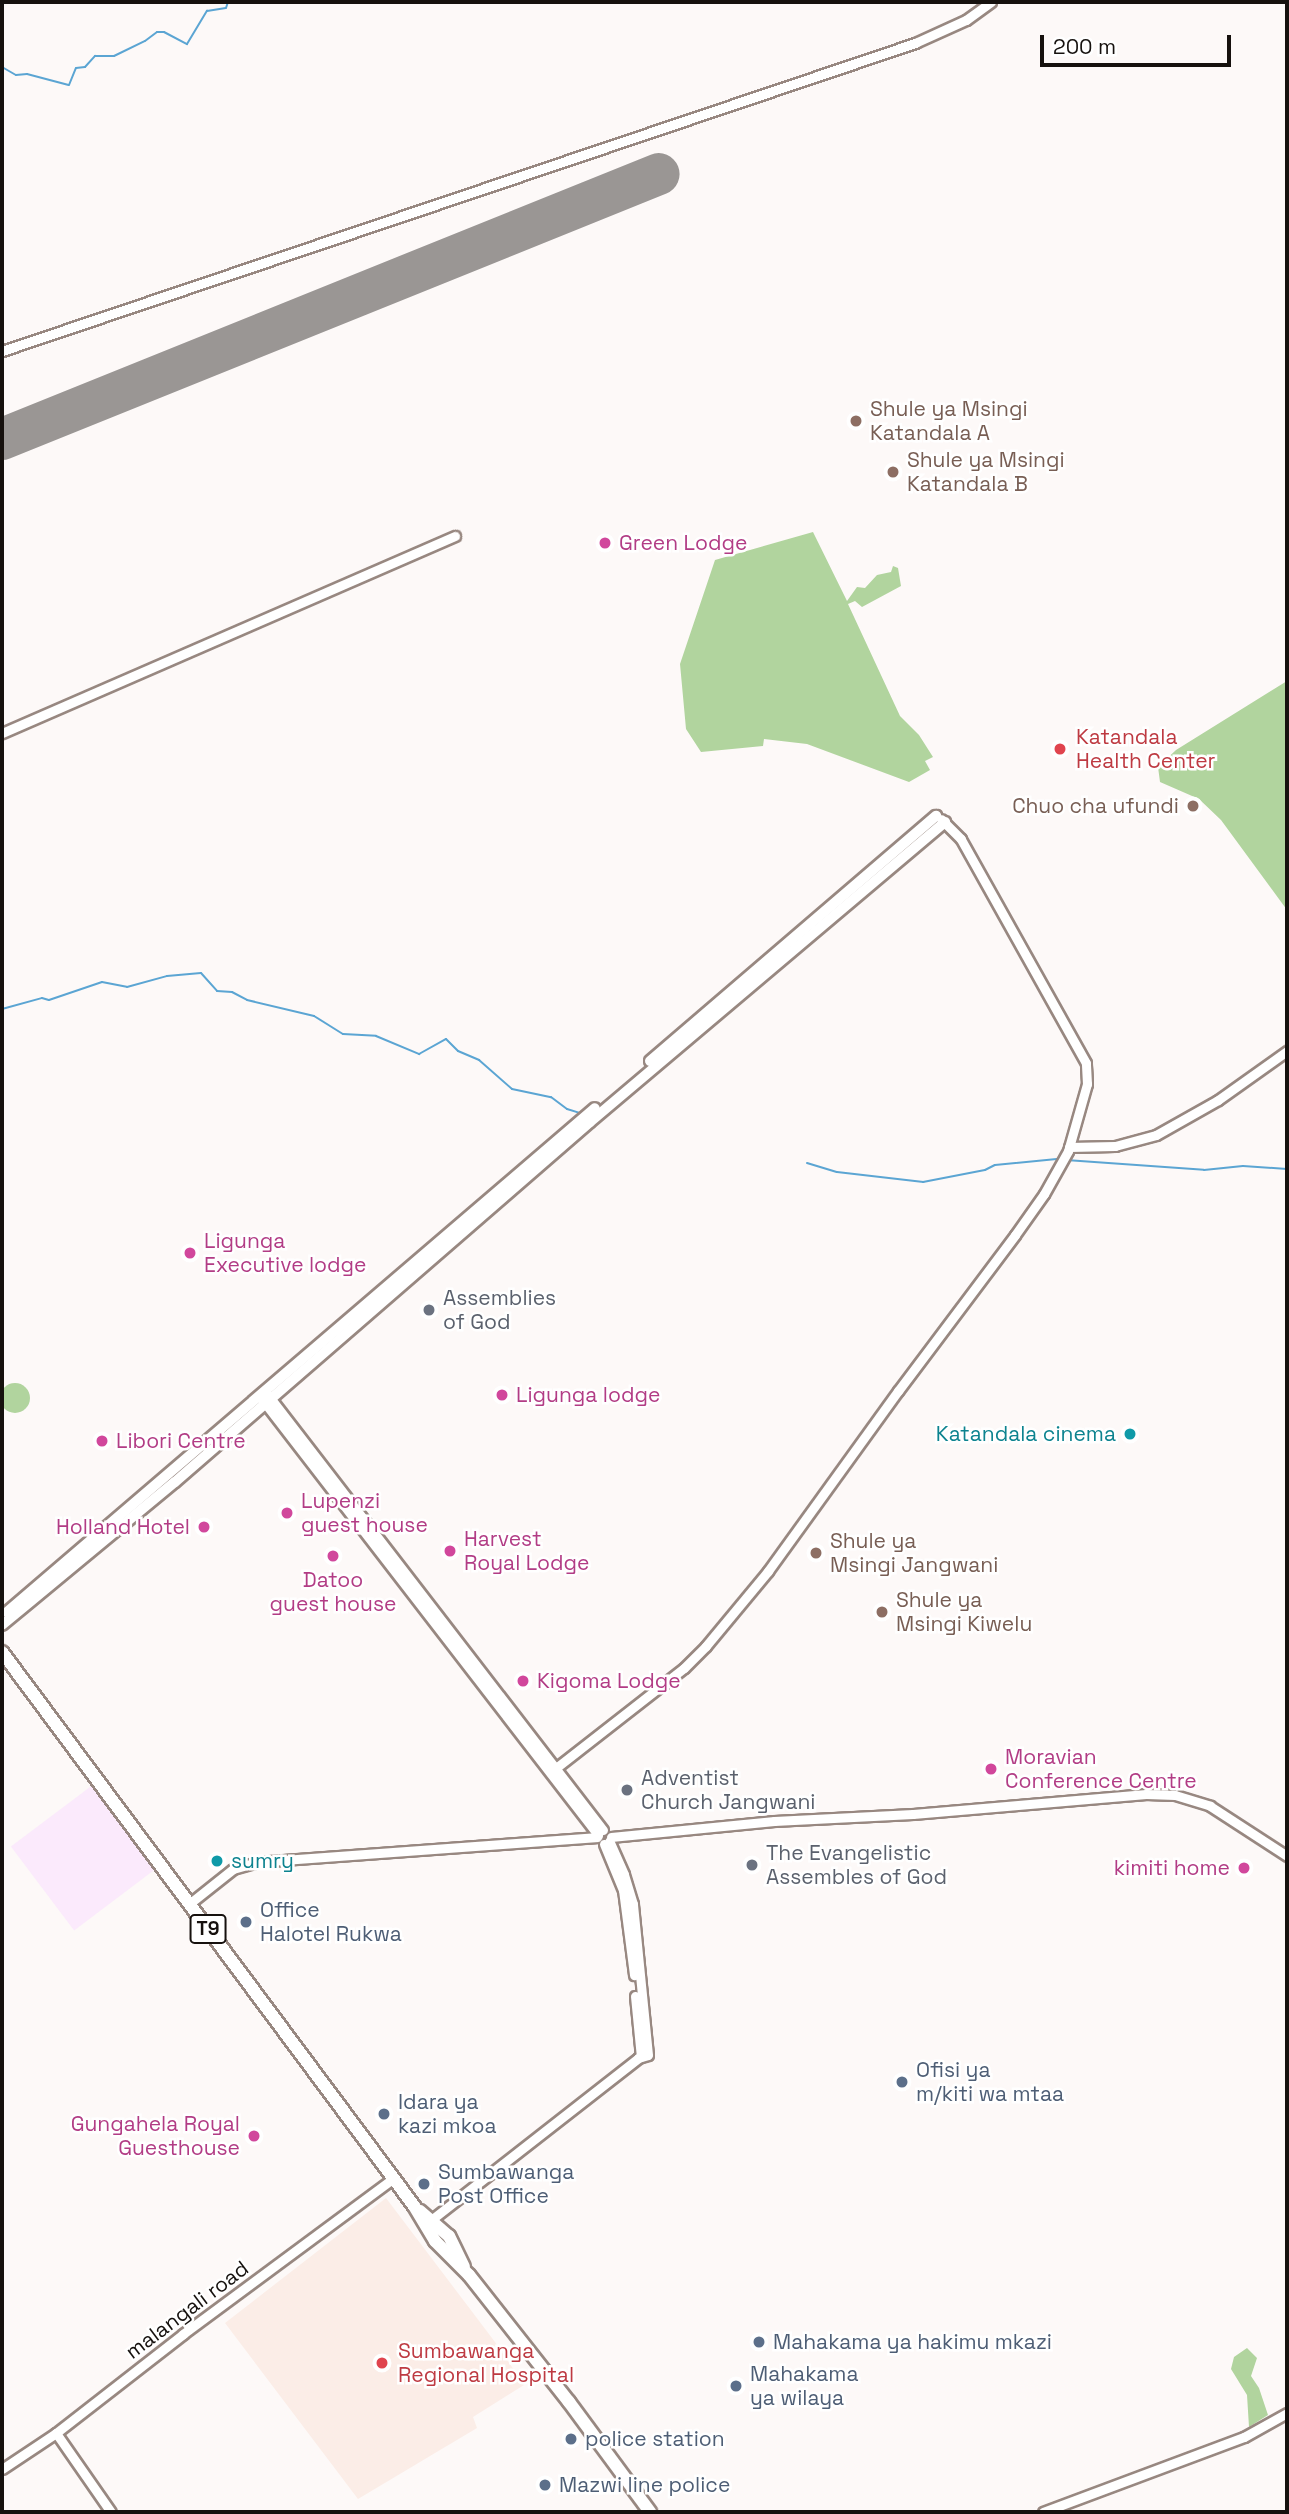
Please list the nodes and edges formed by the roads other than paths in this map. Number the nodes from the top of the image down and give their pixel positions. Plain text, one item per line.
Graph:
1 (991, 2) edge
2 (2, 351) edge
3 (455, 536) dead end
4 (2, 733) edge
5 (940, 819) joint
6 (1287, 1051) edge
7 (1065, 1156) junction
8 (265, 1397) junction
9 (2, 1616) edge
10 (2, 1625) edge
11 (2, 1652) edge
12 (554, 1769) junction
13 (604, 1837) junction
14 (1287, 1856) edge
15 (189, 1904) junction
16 (394, 2178) junction
17 (414, 2206) junction
18 (431, 2220) junction
19 (441, 2238) junction
20 (1287, 2413) edge
21 (56, 2433) junction
22 (2, 2469) edge
23 (111, 2512) edge
24 (650, 2512) edge
25 (1043, 2512) edge

1 - 2 street
3 - 4 street
5 - 7 street
5 - 8 main road
6 - 7 street
7 - 12 street
8 - 9 main road
8 - 10 main road
8 - 12 street
11 - 15 highway, T9
12 - 13 street
13 - 14 street
13 - 15 street
13 - 18 street
15 - 16 highway, T9
16 - 17 highway, T9
16 - 21 street, malangali road
17 - 18 highway, T9
17 - 19 highway, T9
18 - 19 highway, T9
19 - 24 highway, T9
20 - 25 street
21 - 22 street, malangali road
21 - 23 street

